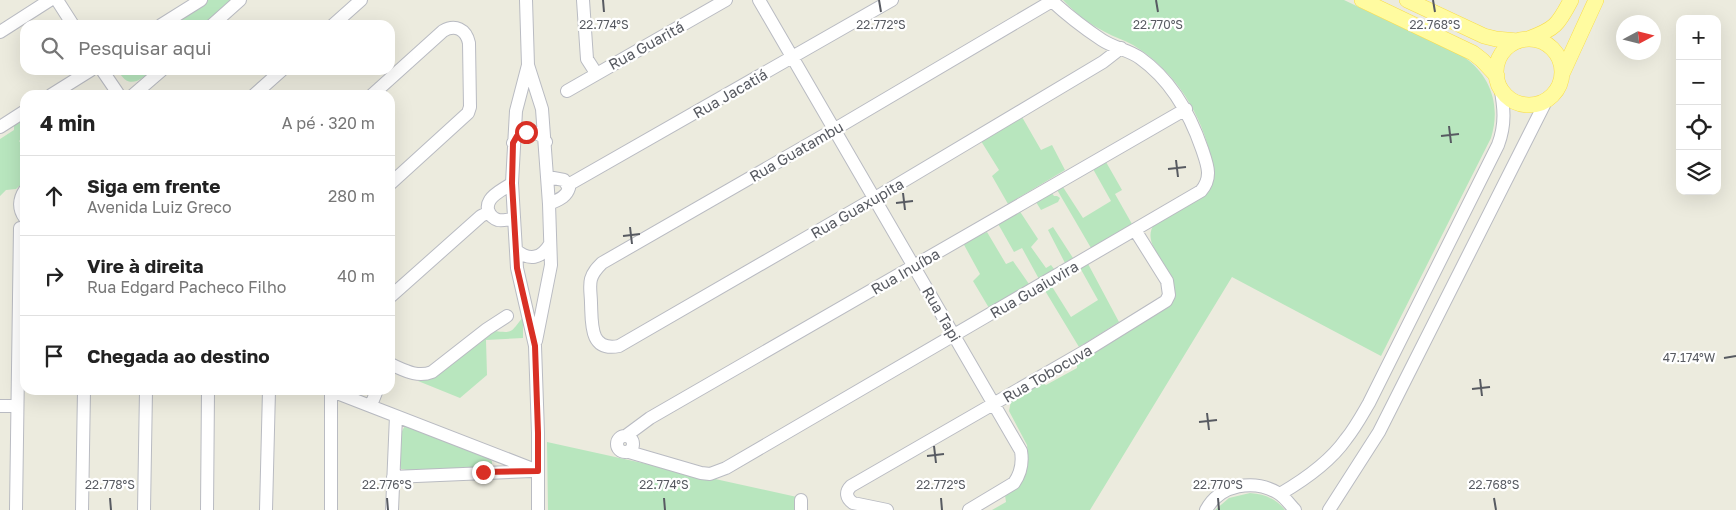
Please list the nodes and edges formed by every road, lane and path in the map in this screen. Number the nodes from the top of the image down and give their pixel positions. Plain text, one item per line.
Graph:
1 (50, 0) edge
2 (57, 0) edge
3 (200, 0) edge
4 (240, 0) edge
5 (361, 0) edge
6 (526, 0) edge
7 (583, 0) edge
8 (726, 0) edge
9 (759, 0) edge
10 (892, 0) edge
11 (1051, 0) edge
12 (1362, 0) edge
13 (1407, 0) edge
14 (1571, 0) edge
15 (1596, 0) edge
16 (70, 20) edge
17 (170, 20) edge
18 (218, 20) edge
19 (339, 20) edge
20 (0, 32) edge
21 (1523, 40) junction
22 (1121, 48) junction
23 (792, 58) junction
24 (528, 65) junction
25 (596, 73) junction
26 (395, 74) edge
27 (1562, 74) junction
28 (83, 75) edge
29 (105, 75) edge
30 (156, 75) edge
31 (276, 75) edge
32 (394, 75) edge
33 (1498, 81) junction
34 (59, 90) edge
35 (116, 90) edge
36 (140, 90) edge
37 (260, 90) edge
38 (378, 90) edge
39 (567, 90) dead end
40 (1546, 101) junction
41 (1186, 109) junction
42 (20, 114) edge
43 (0, 127) edge
44 (835, 129) junction
45 (546, 142) junction
46 (513, 143) junction
47 (548, 177) junction
48 (395, 179) edge
49 (512, 183) junction
50 (568, 185) junction
51 (875, 198) junction
52 (549, 204) junction
53 (488, 212) junction
54 (514, 219) junction
55 (1135, 230) junction
56 (550, 244) junction
57 (516, 250) junction
58 (914, 266) junction
59 (395, 293) edge
60 (507, 316) dead end
61 (592, 331) joint
62 (954, 335) junction
63 (20, 337) edge
64 (535, 346) junction
65 (395, 366) edge
66 (84, 395) edge
67 (146, 395) edge
68 (208, 395) edge
69 (269, 395) edge
70 (330, 395) edge
71 (344, 395) edge
72 (375, 395) edge
73 (994, 404) junction
74 (371, 405) junction
75 (0, 406) edge
76 (17, 406) junction
77 (396, 416) junction
78 (629, 452) joint
79 (496, 455) junction
80 (538, 471) junction
81 (483, 472) junction
82 (393, 477) junction
83 (1280, 494) junction
84 (16, 510) edge
85 (82, 510) edge
86 (144, 510) edge
87 (207, 510) edge
88 (266, 510) edge
89 (331, 510) edge
90 (392, 510) edge
91 (538, 510) edge
92 (887, 510) edge
93 (969, 510) edge
94 (1206, 510) edge
95 (1295, 510) edge
96 (1329, 510) edge

1 - 20 street
2 - 16 street
3 - 17 street
4 - 18 street
5 - 19 street
6 - 24 street
7 - 25 street
8 - 25 street, Rua Guaritá
9 - 23 street, Rua Tapi
10 - 23 street, Rua Jacatiá
11 - 22 street, Rua Guaiuvira
11 - 44 street, Rua Guatambu
12 - 33 main road
13 - 21 main road
14 - 21 main road
15 - 27 main road
21 - 27 main road
21 - 33 main road
22 - 41 street, Rua Guaiuvira
22 - 51 street, Rua Guaxupita
23 - 44 street, Rua Tapi
23 - 50 street, Rua Jacatiá
24 - 45 street
24 - 46 street
25 - 39 street, Rua Guaritá
26 - 48 street
27 - 40 main road
28 - 34 street
29 - 35 street
30 - 36 street
31 - 37 street
32 - 38 street
33 - 40 main road
33 - 83 street
40 - 96 street
41 - 55 street, Rua Guaiuvira
41 - 58 street, Rua Inuíba
42 - 43 street
44 - 51 street, Rua Tapi
44 - 61 street, Rua Guatambu
45 - 46 street
45 - 47 street
46 - 49 street
47 - 50 street
47 - 52 street
49 - 53 street
49 - 54 street
50 - 52 street, Rua Jacatiá
51 - 58 street, Rua Tapi
51 - 61 street, Rua Guaxupita
52 - 56 street
53 - 54 street
53 - 59 street
54 - 57 street
55 - 62 street, Rua Guaiuvira
55 - 73 street, Rua Tobocuva
56 - 57 street
56 - 64 street
57 - 64 street
58 - 62 street, Rua Tapi
58 - 78 street, Rua Inuíba
60 - 65 street
62 - 73 street, Rua Tapi
62 - 78 street, Rua Guaiuvira
63 - 76 street
64 - 80 street
66 - 85 street
67 - 86 street
68 - 87 street
69 - 88 street
70 - 89 street
71 - 74 street
72 - 74 street
73 - 92 street, Rua Tobocuva
73 - 93 street, Rua Tapi
74 - 77 street
75 - 76 street
76 - 84 street
77 - 79 street
77 - 82 street
79 - 80 street
79 - 81 street
80 - 81 street
80 - 91 street
81 - 82 street
82 - 90 street
83 - 94 street
83 - 95 street

